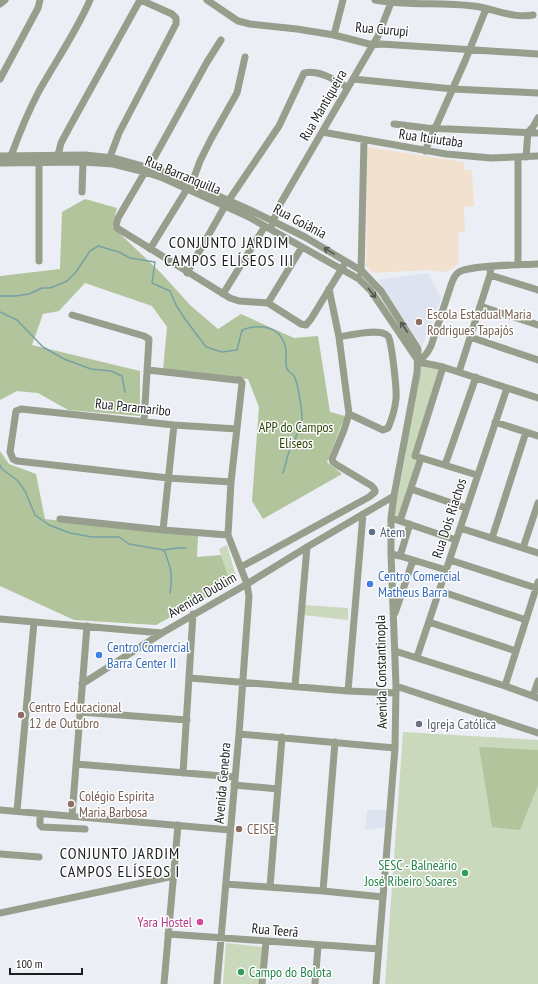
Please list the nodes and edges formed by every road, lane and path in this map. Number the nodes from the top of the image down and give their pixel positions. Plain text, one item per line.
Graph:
1 (5, 0) edge
2 (90, 0) edge
3 (140, 0) edge
4 (207, 0) edge
5 (343, 0) edge
6 (375, 0) edge
7 (40, 1) edge
8 (391, 2) edge
9 (0, 4) edge
10 (486, 9) junction
11 (533, 15) dead end
12 (235, 19) junction
13 (232, 27) dead end
14 (334, 35) junction
15 (222, 40) dead end
16 (373, 44) junction
17 (470, 49) junction
18 (538, 54) edge
19 (245, 57) dead end
20 (0, 79) edge
21 (353, 79) junction
22 (347, 87) junction
23 (453, 89) junction
24 (538, 93) edge
25 (538, 118) edge
26 (394, 124) dead end
27 (434, 128) junction
28 (322, 132) junction
29 (528, 132) junction
30 (538, 133) edge
31 (364, 140) junction
32 (425, 151) junction
33 (58, 155) junction
34 (0, 156) edge
35 (12, 156) junction
36 (538, 156) edge
37 (522, 157) junction
38 (112, 160) junction
39 (39, 162) junction
40 (83, 162) junction
41 (0, 164) edge
42 (147, 169) junction
43 (189, 186) junction
44 (82, 192) dead end
45 (227, 203) junction
46 (249, 213) junction
47 (274, 221) junction
48 (267, 227) junction
49 (302, 247) junction
50 (150, 249) junction
51 (39, 261) dead end
52 (346, 261) junction
53 (538, 264) edge
54 (518, 265) junction
55 (491, 266) junction
56 (342, 269) junction
57 (362, 271) junction
58 (187, 273) junction
59 (490, 275) junction
60 (359, 279) junction
61 (330, 289) junction
62 (538, 290) edge
63 (223, 294) junction
64 (268, 303) junction
65 (480, 306) junction
66 (72, 315) dead end
67 (538, 325) edge
68 (339, 337) junction
69 (470, 337) junction
70 (538, 360) edge
71 (419, 362) junction
72 (443, 367) junction
73 (148, 370) junction
74 (458, 372) junction
75 (476, 378) junction
76 (507, 388) junction
77 (538, 398) edge
78 (349, 414) junction
79 (144, 422) junction
80 (495, 422) junction
81 (174, 425) junction
82 (237, 429) junction
83 (526, 432) junction
84 (538, 436) edge
85 (402, 454) junction
86 (418, 457) junction
87 (445, 465) junction
88 (477, 475) junction
89 (168, 478) junction
90 (231, 482) junction
91 (411, 489) junction
92 (394, 496) junction
93 (538, 503) edge
94 (466, 508) junction
95 (362, 514) junction
96 (391, 518) junction
97 (60, 519) dead end
98 (400, 521) junction
99 (410, 524) junction
100 (460, 528) junction
101 (163, 530) junction
102 (228, 535) junction
103 (492, 538) junction
104 (456, 540) junction
105 (306, 547) junction
106 (523, 548) junction
107 (391, 554) junction
108 (538, 554) edge
109 (400, 556) junction
110 (413, 560) junction
111 (450, 560) junction
112 (241, 567) junction
113 (446, 570) junction
114 (247, 584) junction
115 (537, 585) edge
116 (440, 591) junction
117 (194, 614) junction
118 (394, 617) junction
119 (0, 619) edge
120 (526, 620) junction
121 (34, 622) junction
122 (429, 622) junction
123 (87, 626) junction
124 (162, 633) junction
125 (395, 651) junction
126 (516, 651) junction
127 (417, 657) junction
128 (190, 678) junction
129 (538, 681) edge
130 (242, 682) junction
131 (82, 684) junction
132 (295, 686) junction
133 (505, 686) junction
134 (396, 689) junction
135 (348, 691) junction
136 (536, 694) edge
137 (80, 712) junction
138 (187, 720) junction
139 (538, 733) edge
140 (239, 734) junction
141 (282, 737) junction
142 (335, 742) junction
143 (396, 748) junction
144 (76, 764) junction
145 (182, 773) junction
146 (235, 777) junction
147 (234, 785) junction
148 (278, 789) junction
149 (0, 810) edge
150 (17, 811) junction
151 (40, 814) junction
152 (72, 816) junction
153 (178, 825) junction
154 (85, 829) dead end
155 (230, 830) junction
156 (0, 854) edge
157 (39, 857) dead end
158 (174, 876) junction
159 (226, 884) junction
160 (270, 887) junction
161 (323, 891) junction
162 (384, 897) junction
163 (0, 913) edge
164 (168, 934) junction
165 (221, 939) junction
166 (266, 942) junction
167 (318, 946) junction
168 (379, 950) junction
169 (164, 984) edge
170 (217, 984) edge
171 (262, 984) edge
172 (315, 984) edge
173 (376, 984) edge

1 - 9 street
2 - 35 street
3 - 33 street
3 - 38 street
4 - 12 street, Rua Gurupi
5 - 14 street
6 - 8 street
7 - 20 street
8 - 10 street
8 - 16 street, Rua Mantiqueira
10 - 11 street
10 - 17 street
12 - 13 street
12 - 14 street, Rua Gurupi
14 - 16 street, Rua Gurupi
15 - 42 street
16 - 17 street, Rua Gurupi
16 - 21 street, Rua Mantiqueira
17 - 18 street, Rua Gurupi
17 - 23 street
19 - 43 street
21 - 22 street, Rua Mantiqueira
21 - 23 street
22 - 28 street, Rua Mantiqueira
22 - 45 street
23 - 24 street
23 - 27 street
25 - 29 street
26 - 27 street
27 - 29 street
27 - 32 street
28 - 31 street, Rua Ituiutaba
28 - 47 street, Rua Mantiqueira
29 - 30 street
29 - 37 street
31 - 32 street, Rua Ituiutaba
31 - 57 street
32 - 37 street, Rua Ituiutaba
33 - 35 street
33 - 38 street
34 - 35 street
36 - 37 street, Rua Ituiutaba
37 - 54 street
38 - 40 street
38 - 42 street
39 - 40 street
39 - 41 street
39 - 51 street
40 - 44 street
42 - 43 street, Rua Barranquilla
42 - 50 street
43 - 45 street, Rua Barranquilla
43 - 50 street
45 - 46 street, Rua Barranquilla
45 - 58 street
46 - 47 street, Rua Goiânia
46 - 48 street, Rua Barranquilla
47 - 48 street, Rua Mantiqueira
52 -> 47 street, Rua Goiânia
48 - 49 street, Rua Barranquilla
48 - 63 street, Rua Mantiqueira
49 - 56 street, Rua Barranquilla
49 - 64 street
50 - 58 street
52 - 56 street
52 - 57 street, Rua Goiânia
53 - 54 street
54 - 55 street
55 - 59 street
55 - 71 street
56 - 60 street
56 - 61 street
57 - 60 street
71 -> 57 street, Rua Goiânia
58 - 63 street
59 - 62 street
59 - 65 street
60 -> 71 street
61 - 64 street
61 - 68 street
63 - 64 street
65 - 67 street
65 - 69 street
66 - 73 street
68 - 78 street
68 - 78 street
69 - 70 street
69 - 74 street
71 - 72 street
71 - 85 street, Avenida Constantinopla
72 - 74 street
72 - 86 street
73 - 79 street
73 - 82 street
74 - 75 street
75 - 76 street
75 - 87 street
76 - 77 street
76 - 80 street, Rua Dois Riachos
78 - 112 street
79 - 81 street, Rua Paramaribo
79 - 89 street, Rua Paramaribo
80 - 83 street
80 - 88 street, Rua Dois Riachos
81 - 82 street, Rua Paramaribo
81 - 89 street
82 - 90 street
83 - 84 street
83 - 103 street
85 - 86 street
85 - 92 street, Avenida Constantinopla
86 - 87 street
86 - 91 street
87 - 88 street
88 - 94 street, Rua Dois Riachos
89 - 90 street
89 - 101 street
90 - 102 street
91 - 94 street
91 - 98 street
92 - 95 street, Avenida Dublim
92 - 96 street, Avenida Constantinopla
93 - 106 street
94 - 100 street, Rua Dois Riachos
95 - 105 street, Avenida Dublim
95 - 135 street
96 - 98 street
96 - 107 street, Avenida Constantinopla
97 - 101 street
98 - 99 street
99 - 104 street
99 - 109 street
100 - 103 street
100 - 104 street, Rua Dois Riachos
101 - 102 street
102 - 112 street, Avenida Genebra
103 - 106 street
104 - 111 street, Rua Dois Riachos
105 - 114 street, Avenida Dublim
105 - 132 street
106 - 108 street
107 - 109 street
107 - 118 street, Avenida Constantinopla
109 - 110 street
110 - 113 street
110 - 118 street
111 - 113 street, Rua Dois Riachos
111 - 115 street
112 - 114 street, Avenida Genebra
113 - 116 street, Rua Dois Riachos
114 - 117 street, Avenida Dublim
114 - 130 street, Avenida Genebra
115 - 120 street
116 - 120 street
116 - 122 street, Rua Dois Riachos
117 - 124 street, Avenida Dublim
117 - 128 street
118 - 125 street, Avenida Constantinopla
119 - 121 street, Avenida Dublim
120 - 126 street
121 - 123 street, Avenida Dublim
121 - 150 street
122 - 126 street
122 - 127 street, Rua Dois Riachos
123 - 124 street, Avenida Dublim
123 - 131 street
124 - 131 street
125 - 127 street
125 - 134 street, Avenida Constantinopla
126 - 133 street
127 - 133 street
128 - 130 street
128 - 138 street
129 - 136 street
130 - 132 street
130 - 140 street, Avenida Genebra
131 - 137 street
132 - 135 street
133 - 136 street
134 - 135 street
134 - 139 street
134 - 143 street, Avenida Constantinopla
137 - 138 street
137 - 144 street
138 - 145 street
140 - 141 street
140 - 146 street, Avenida Genebra
141 - 142 street
141 - 148 street
142 - 143 street
142 - 161 street
143 - 162 street, Avenida Constantinopla
144 - 145 street
144 - 152 street
145 - 146 street
146 - 147 street, Avenida Genebra
147 - 148 street
147 - 155 street, Avenida Genebra
148 - 160 street
149 - 150 street
150 - 151 street
151 - 152 street
151 - 154 street
152 - 153 street
153 - 155 street
153 - 158 street
155 - 159 street, Avenida Genebra
156 - 157 street
158 - 163 street
158 - 164 street
159 - 160 street
159 - 165 street, Avenida Genebra
160 - 161 street
161 - 162 street
162 - 168 street, Avenida Constantinopla
164 - 165 street, Rua Teerã
164 - 169 street
165 - 166 street, Rua Teerã
165 - 170 street, Avenida Genebra
166 - 167 street, Rua Teerã
166 - 171 street
167 - 168 street, Rua Teerã
167 - 172 street
168 - 173 street, Avenida Constantinopla

